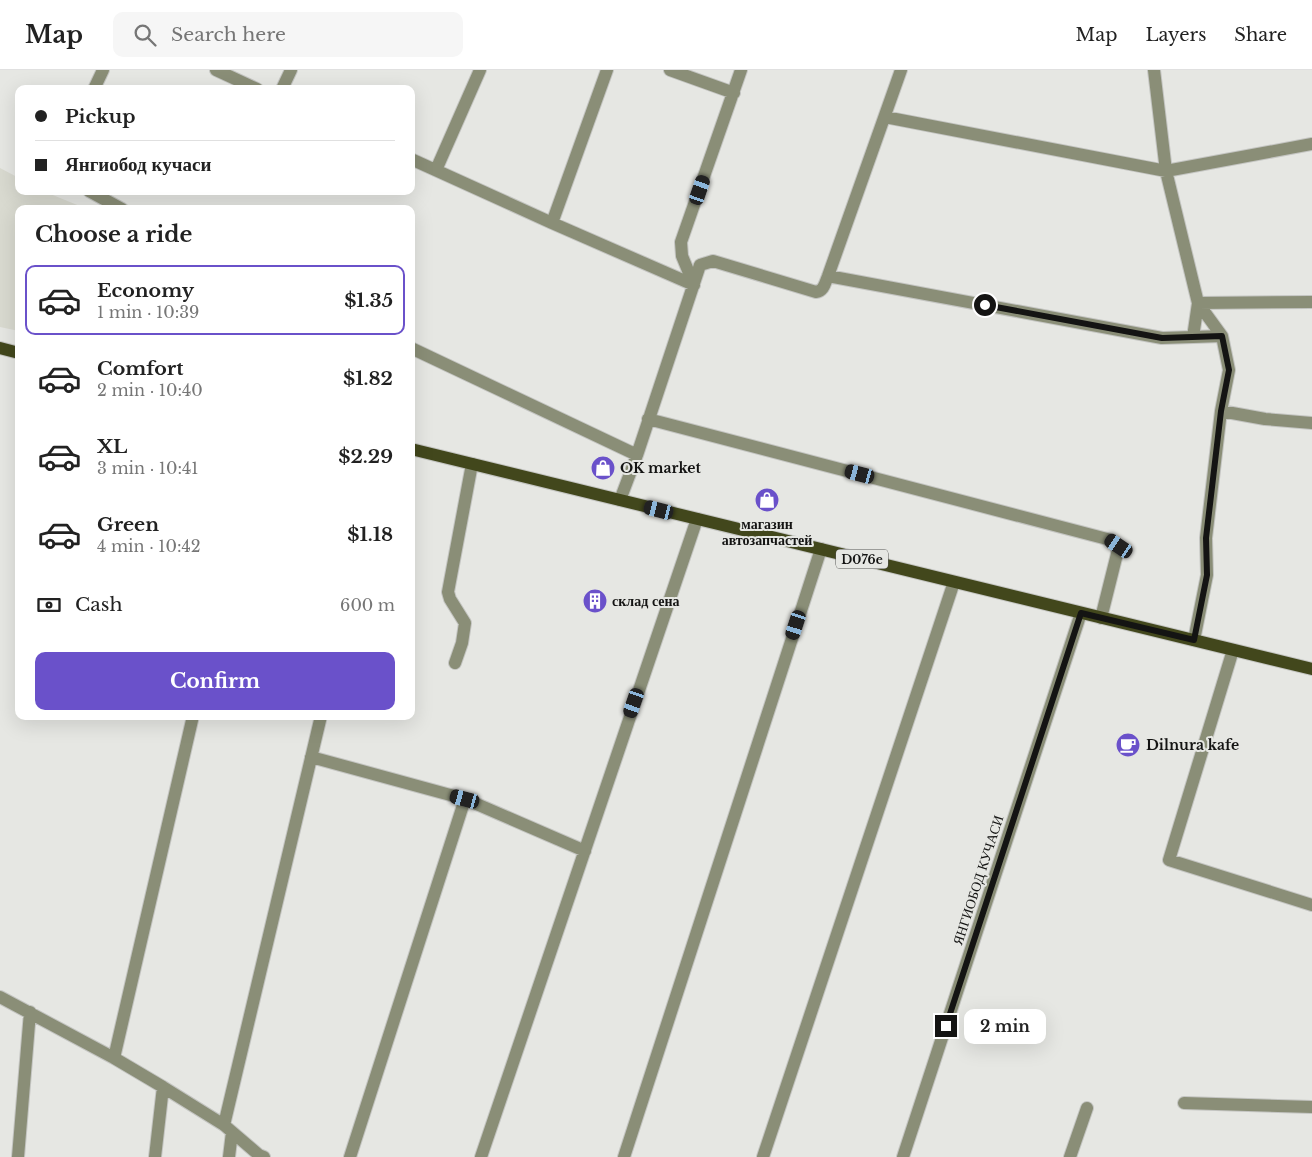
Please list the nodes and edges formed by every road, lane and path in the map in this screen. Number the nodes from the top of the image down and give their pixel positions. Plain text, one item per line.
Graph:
1 (103, 70) edge
2 (216, 70) edge
3 (290, 70) edge
4 (480, 70) edge
5 (607, 70) edge
6 (670, 70) edge
7 (742, 70) edge
8 (901, 70) edge
9 (1154, 70) edge
10 (96, 85) edge
11 (248, 85) edge
12 (284, 85) edge
13 (734, 93) junction
14 (885, 117) junction
15 (1312, 144) edge
16 (415, 161) edge
17 (436, 170) junction
18 (1166, 172) junction
19 (96, 195) edge
20 (115, 205) edge
21 (552, 224) junction
22 (828, 276) junction
23 (694, 285) junction
24 (1312, 302) edge
25 (1198, 303) junction
26 (1222, 336) junction
27 (1193, 337) junction
28 (0, 348) edge
29 (415, 350) edge
30 (15, 352) edge
31 (1221, 411) junction
32 (648, 419) junction
33 (1312, 423) edge
34 (415, 450) edge
35 (637, 455) junction
36 (472, 464) junction
37 (620, 500) junction
38 (697, 519) junction
39 (821, 549) junction
40 (954, 582) junction
41 (1081, 613) junction
42 (1101, 618) junction
43 (1194, 640) junction
44 (1233, 650) junction
45 (455, 663) dead end
46 (1312, 669) edge
47 (192, 720) edge
48 (320, 720) edge
49 (311, 757) junction
50 (465, 799) junction
51 (584, 851) junction
52 (1312, 905) edge
53 (0, 997) edge
54 (30, 1012) junction
55 (114, 1058) junction
56 (163, 1087) junction
57 (1184, 1103) dead end
58 (1312, 1107) edge
59 (1087, 1108) dead end
60 (228, 1128) junction
61 (18, 1157) edge
62 (156, 1157) edge
63 (229, 1157) edge
64 (264, 1157) edge
65 (350, 1157) edge
66 (481, 1157) edge
67 (624, 1157) edge
68 (763, 1157) edge
69 (903, 1157) edge
70 (1070, 1157) edge

1 - 10 street
2 - 11 street
3 - 12 street
4 - 17 street
5 - 21 street
6 - 13 street
7 - 13 street
8 - 14 street
9 - 18 street
13 - 23 street
14 - 18 street
14 - 22 street
15 - 18 street
16 - 17 street
17 - 21 street
18 - 25 street
19 - 20 street
21 - 23 street
22 - 23 street
22 - 27 street
23 - 32 street
24 - 25 street
25 - 26 street
25 - 27 street
26 - 27 street
26 - 31 street
28 - 30 main road
29 - 35 street
31 - 33 street
31 - 43 street
32 - 35 street
32 - 42 street
34 - 36 main road, D076e
35 - 37 street
36 - 37 main road, D076e
36 - 45 street
37 - 38 main road, D076e
38 - 39 main road, D076e
38 - 51 street
39 - 40 main road, D076e
39 - 67 street
40 - 41 main road, D076e
40 - 68 street
41 - 42 main road, D076e
41 - 69 street, ЯНГИОБОД КУЧАСИ
42 - 43 main road, D076e
43 - 44 main road, D076e
44 - 46 main road, D076e
44 - 52 street
47 - 55 street
48 - 49 street
49 - 50 street
49 - 60 street
50 - 51 street
50 - 65 street
51 - 66 street
53 - 54 street
54 - 55 street
54 - 61 street
55 - 56 street
56 - 60 street
56 - 62 street
57 - 58 street
59 - 70 street
60 - 63 street
60 - 64 street

